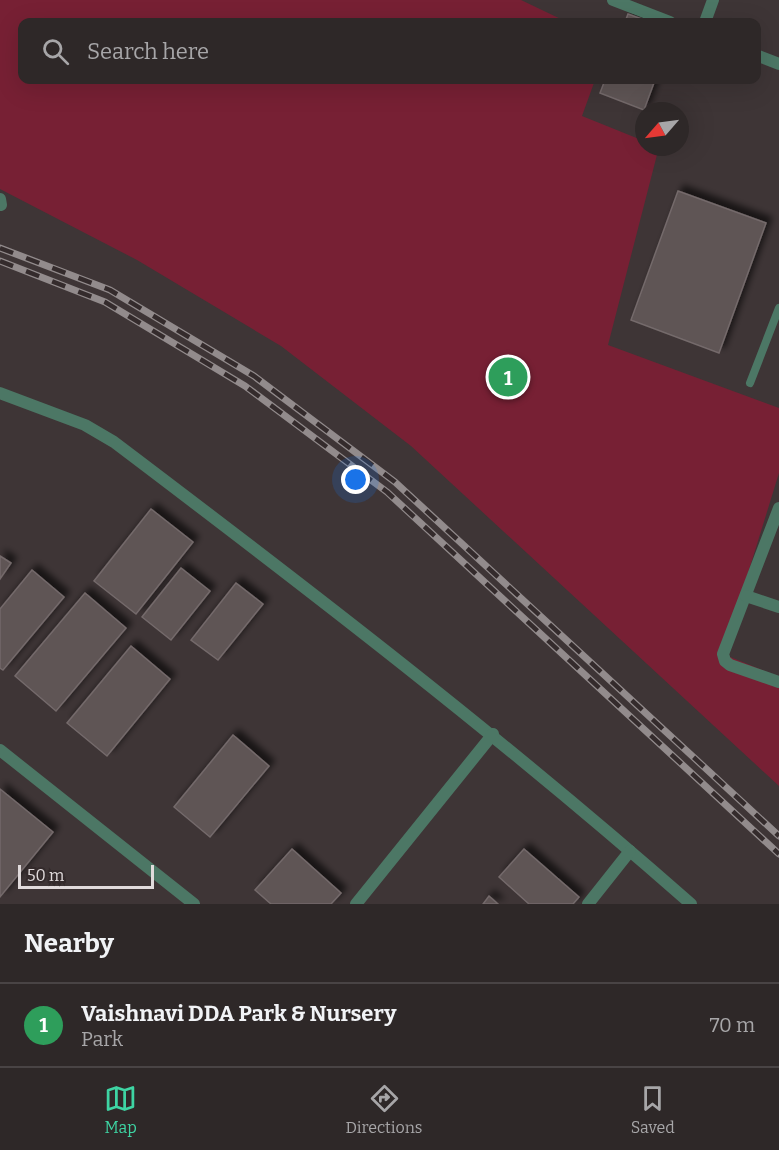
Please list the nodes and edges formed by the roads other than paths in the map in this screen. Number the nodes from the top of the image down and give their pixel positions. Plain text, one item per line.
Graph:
1 (613, 0) edge
2 (713, 0) edge
3 (660, 18) edge
4 (706, 18) edge
5 (761, 57) edge
6 (779, 64) edge
7 (779, 308) edge
8 (750, 382) dead end
9 (0, 393) edge
10 (779, 508) edge
11 (746, 596) junction
12 (779, 607) edge
13 (779, 682) edge
14 (493, 735) junction
15 (0, 750) edge
16 (630, 851) junction
17 (194, 904) edge
18 (356, 904) edge
19 (588, 904) edge
20 (691, 904) edge

1 - 3 street
2 - 4 street
5 - 6 street
7 - 8 lane
9 - 14 street
10 - 11 street
11 - 12 street
11 - 13 street
14 - 16 street
14 - 18 street
15 - 17 street
16 - 19 street
16 - 20 street

